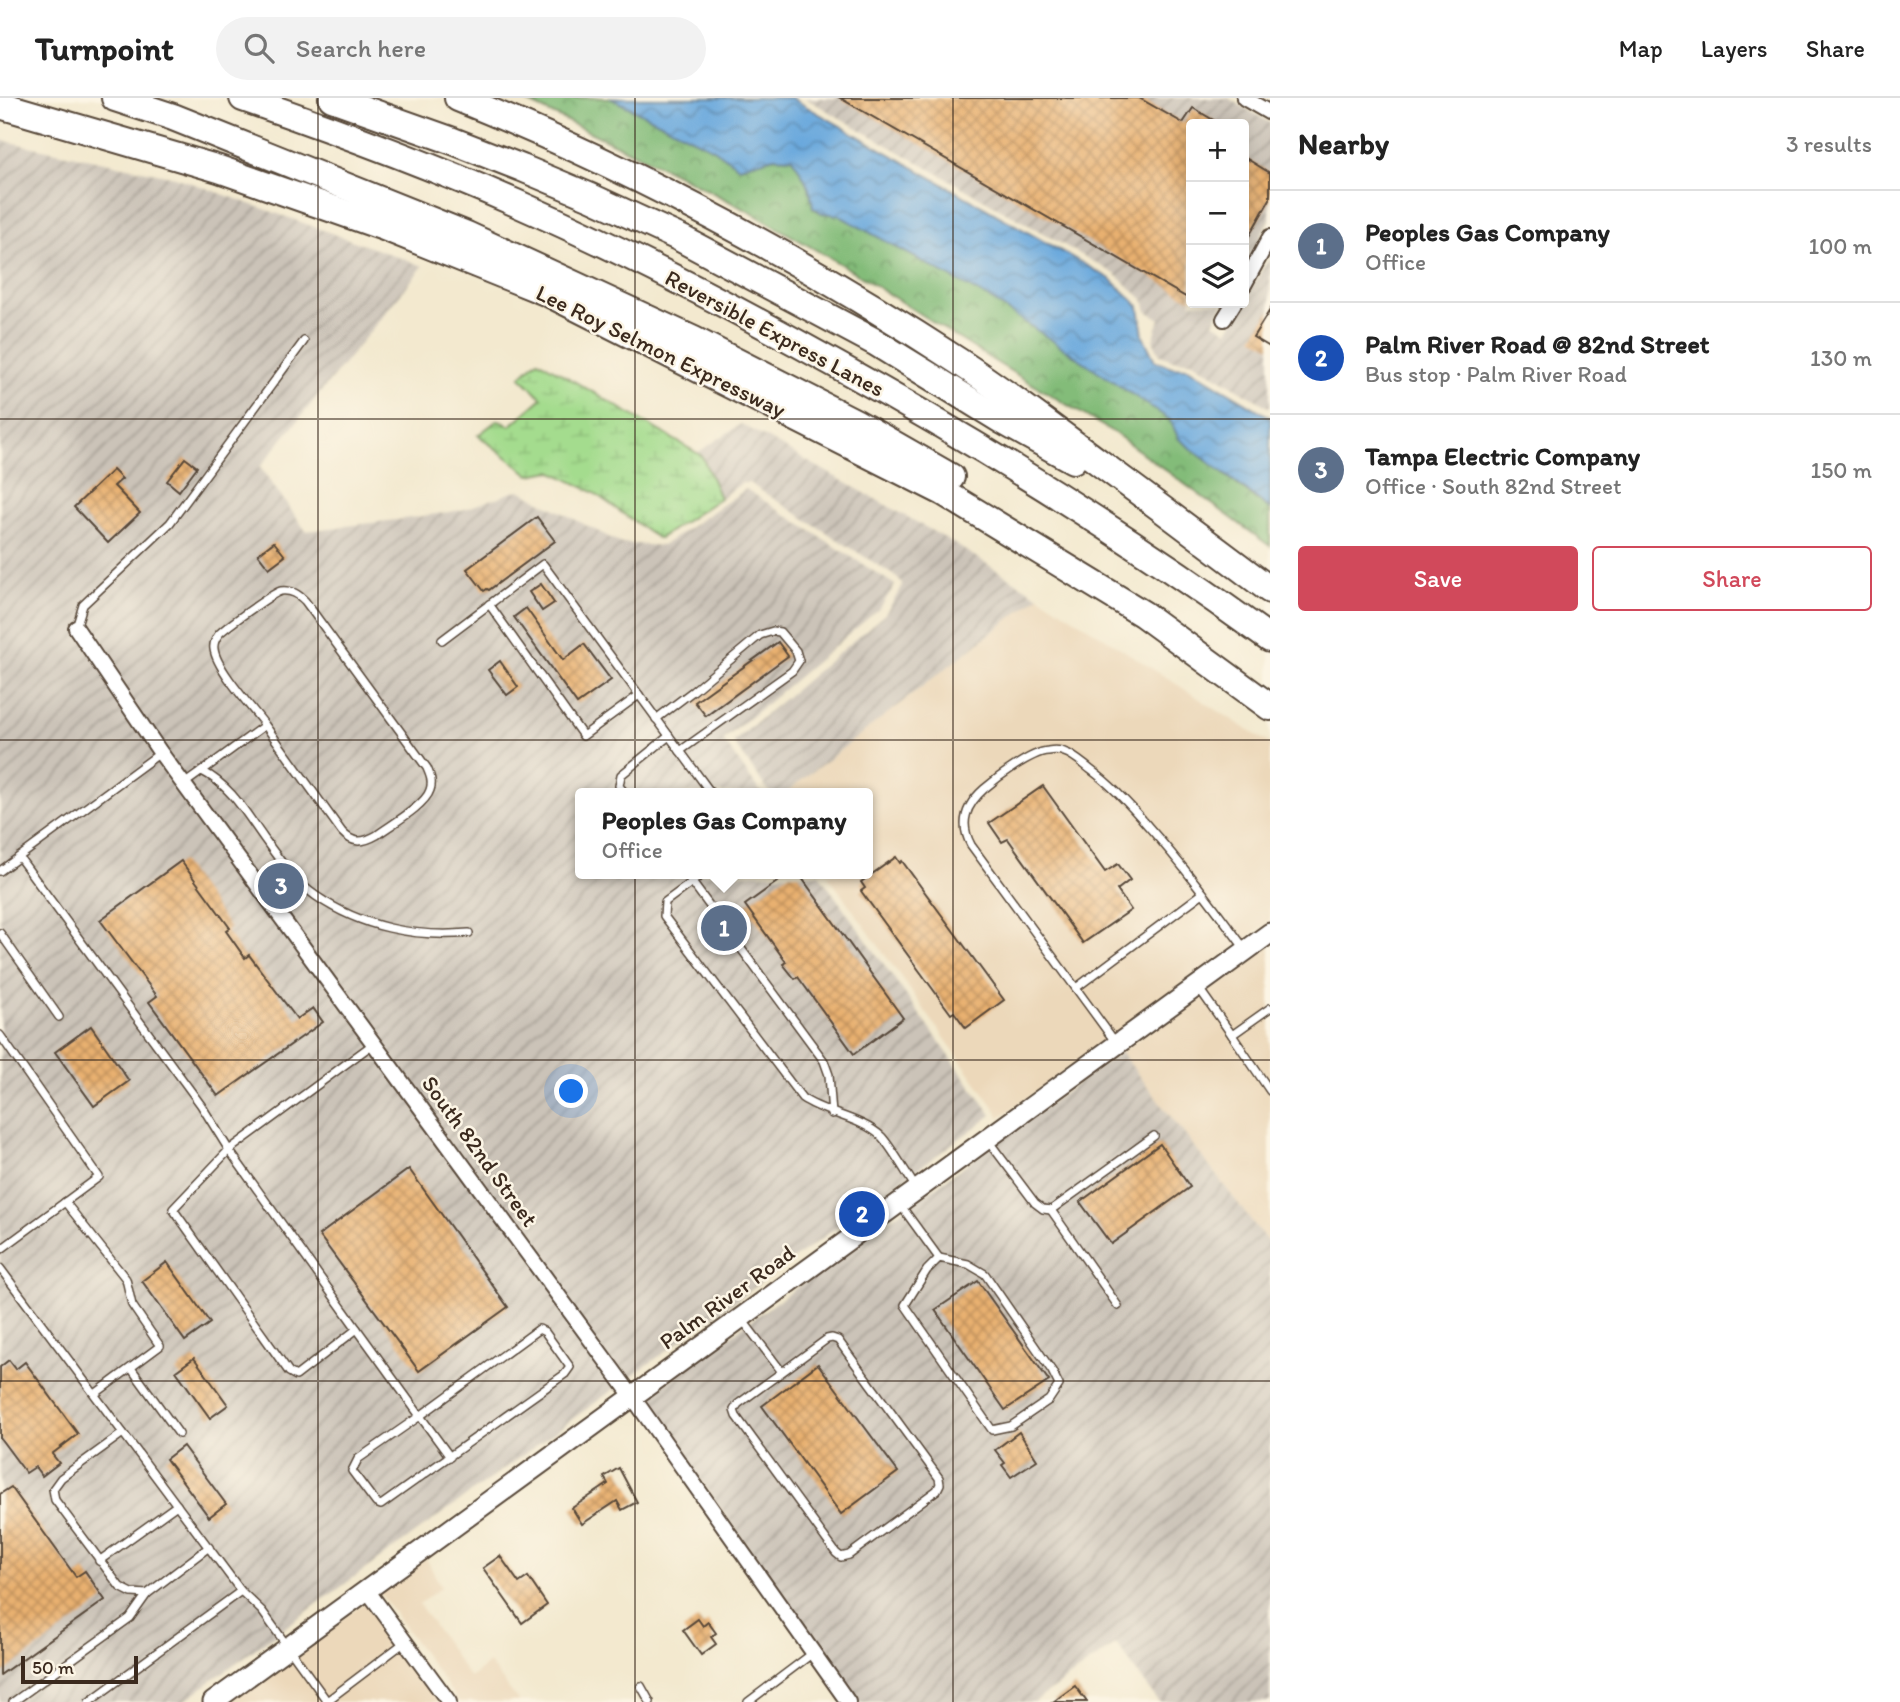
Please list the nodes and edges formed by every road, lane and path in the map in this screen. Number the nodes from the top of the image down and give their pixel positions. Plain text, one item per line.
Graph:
1 (115, 98) edge
2 (243, 98) edge
3 (332, 98) edge
4 (458, 98) edge
5 (1244, 98) edge
6 (0, 104) edge
7 (1270, 113) edge
8 (1270, 237) edge
9 (1249, 276) edge
10 (1231, 308) edge
11 (1224, 319) dead end
12 (304, 341) dead end
13 (1117, 476) junction
14 (1270, 590) edge
15 (489, 604) junction
16 (1143, 614) junction
17 (76, 628) joint
18 (1270, 639) edge
19 (442, 640) dead end
20 (639, 695) junction
21 (1270, 707) edge
22 (656, 719) junction
23 (265, 725) junction
24 (669, 736) junction
25 (680, 751) junction
26 (160, 752) junction
27 (202, 771) junction
28 (184, 785) junction
29 (621, 788) edge
30 (707, 788) edge
31 (19, 857) junction
32 (0, 871) edge
33 (690, 879) edge
34 (696, 879) edge
35 (692, 882) junction
36 (1203, 893) junction
37 (0, 933) edge
38 (469, 933) dead end
39 (1270, 933) edge
40 (1246, 950) junction
41 (1197, 986) junction
42 (1076, 988) junction
43 (1270, 1008) edge
44 (59, 1017) dead end
45 (0, 1035) edge
46 (1232, 1035) junction
47 (373, 1044) junction
48 (1117, 1044) junction
49 (1270, 1091) edge
50 (832, 1114) junction
51 (1154, 1136) dead end
52 (987, 1138) junction
53 (229, 1150) junction
54 (917, 1189) junction
55 (65, 1202) junction
56 (898, 1202) junction
57 (1051, 1210) junction
58 (0, 1250) edge
59 (939, 1258) junction
60 (0, 1268) edge
61 (1118, 1306) dead end
62 (740, 1318) junction
63 (357, 1329) junction
64 (131, 1368) junction
65 (782, 1372) junction
66 (95, 1395) junction
67 (632, 1396) junction
68 (420, 1416) junction
69 (123, 1433) junction
70 (180, 1434) dead end
71 (450, 1457) junction
72 (177, 1505) junction
73 (209, 1548) junction
74 (99, 1561) junction
75 (367, 1590) junction
76 (241, 1591) junction
77 (147, 1594) junction
78 (405, 1642) junction
79 (288, 1647) junction
80 (813, 1653) junction
81 (640, 1686) dead end
82 (224, 1699) edge
83 (326, 1701) edge
84 (13, 1702) edge
85 (89, 1702) edge
86 (449, 1702) edge
87 (650, 1702) edge
88 (748, 1702) edge
89 (848, 1702) edge

1 - 16 highway
2 - 18 highway, Reversible Express Lanes
3 - 13 highway
4 - 13 highway
5 - 7 street
6 - 16 highway, Lee Roy Selmon Expressway
8 - 9 street
10 - 11 street
12 - 17 lane
13 - 14 highway
15 - 19 lane
15 - 20 lane
15 - 20 lane
16 - 21 highway, Lee Roy Selmon Expressway
17 - 26 street, South 82nd Street
20 - 22 lane
22 - 24 lane
22 - 25 lane
23 - 23 lane
23 - 27 lane
24 - 25 lane
24 - 29 lane
25 - 30 lane
26 - 28 street, South 82nd Street
26 - 31 lane
27 - 28 lane
27 - 38 lane
28 - 47 street, South 82nd Street
31 - 32 lane
31 - 53 lane
33 - 35 lane
34 - 35 lane
35 - 50 lane
35 - 50 lane
36 - 40 lane
36 - 42 lane
36 - 42 lane
37 - 44 lane
39 - 40 street, Palm River Road
40 - 41 street, Palm River Road
41 - 46 lane
41 - 48 street, Palm River Road
42 - 48 lane
43 - 46 lane
45 - 55 lane
46 - 49 lane
47 - 53 lane
47 - 67 street, South 82nd Street
48 - 52 street, Palm River Road
50 - 54 lane
51 - 57 lane
52 - 54 street, Palm River Road
52 - 57 lane
53 - 63 lane
53 - 63 lane
54 - 56 street, Palm River Road
55 - 58 lane
55 - 64 lane
56 - 59 lane
56 - 62 street, Palm River Road
57 - 61 lane
59 - 59 lane
60 - 66 lane
62 - 65 lane
62 - 67 street, Palm River Road
63 - 68 lane
64 - 66 lane
64 - 70 lane
65 - 65 lane
66 - 69 lane
67 - 75 street, Palm River Road
67 - 80 street, South 82nd Street
68 - 71 lane
68 - 71 lane
68 - 71 lane
69 - 72 lane
69 - 74 lane
72 - 73 lane
72 - 74 lane
73 - 76 lane
73 - 77 lane
74 - 77 lane
75 - 78 street
75 - 79 street, Palm River Road
76 - 79 lane
76 - 85 lane
77 - 84 lane
78 - 83 lane
78 - 86 street
79 - 82 street, Palm River Road
79 - 83 lane
80 - 88 lane
80 - 89 street, South 82nd Street
81 - 87 lane

